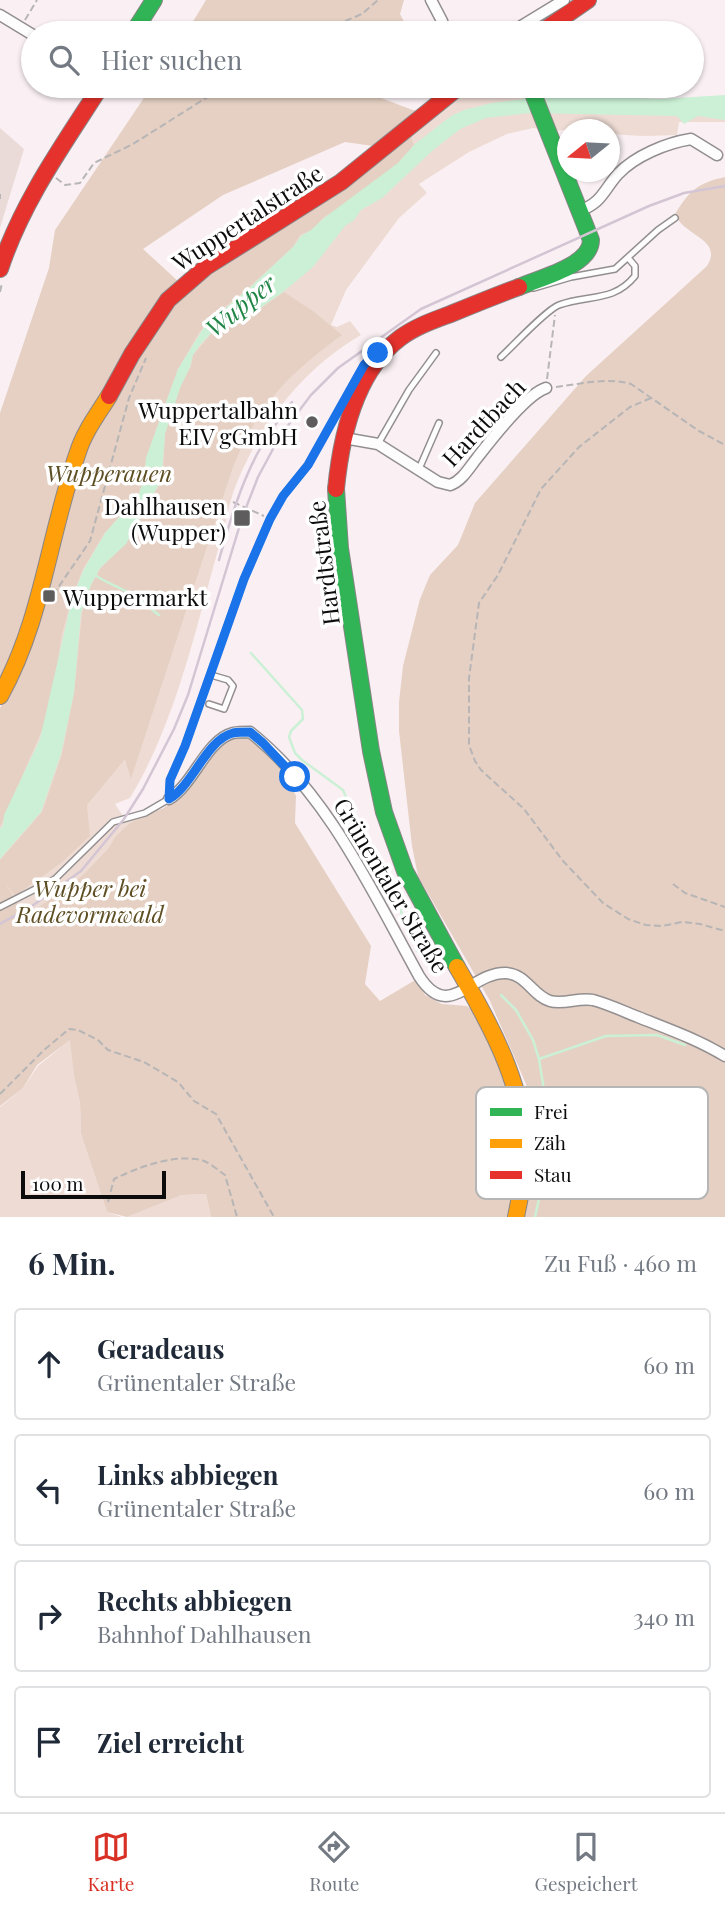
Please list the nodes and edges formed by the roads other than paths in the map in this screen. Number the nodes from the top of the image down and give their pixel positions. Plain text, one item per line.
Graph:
1 (154, 0) edge
2 (431, 0) edge
3 (588, 0) edge
4 (569, 3) edge
5 (0, 15) edge
6 (141, 21) edge
7 (442, 21) edge
8 (534, 21) edge
9 (552, 21) edge
10 (21, 28) edge
11 (94, 98) edge
12 (445, 98) edge
13 (535, 98) edge
14 (717, 155) dead end
15 (579, 211) junction
16 (675, 219) dead end
17 (629, 259) junction
18 (0, 269) edge
19 (519, 286) junction
20 (387, 351) junction
21 (436, 354) dead end
22 (501, 357) dead end
23 (546, 388) road end
24 (439, 423) dead end
25 (344, 438) junction
26 (378, 444) junction
27 (419, 469) junction
28 (211, 675) junction
29 (0, 696) edge
30 (209, 704) dead end
31 (169, 799) junction
32 (0, 907) edge
33 (469, 988) junction
34 (725, 1056) edge
35 (516, 1087) edge
36 (519, 1199) edge
37 (516, 1217) edge

1 - 6 main road
2 - 7 street
3 - 4 main road
4 - 8 street
4 - 9 main road
5 - 10 street
11 - 18 main road
12 - 29 main road, Wuppertalstraße
13 - 15 main road, Hardtstraße
14 - 15 street
15 - 19 main road, Hardtstraße
16 - 17 lane
17 - 19 lane
17 - 22 lane, Hardtbach
19 - 20 main road, Hardtstraße
20 - 25 main road, Hardtstraße
20 - 28 lane
21 - 26 lane
23 - 27 street, Hardtbach
24 - 27 lane
25 - 26 street, Hardtbach
25 - 33 main road, Hardtstraße
26 - 27 street, Hardtbach
28 - 30 lane
28 - 31 lane
31 - 32 lane, Grünentaler Straße
31 - 33 street, Grünentaler Straße
33 - 34 street
33 - 35 main road, Grünentaler Straße
36 - 37 main road, Grünentaler Straße

